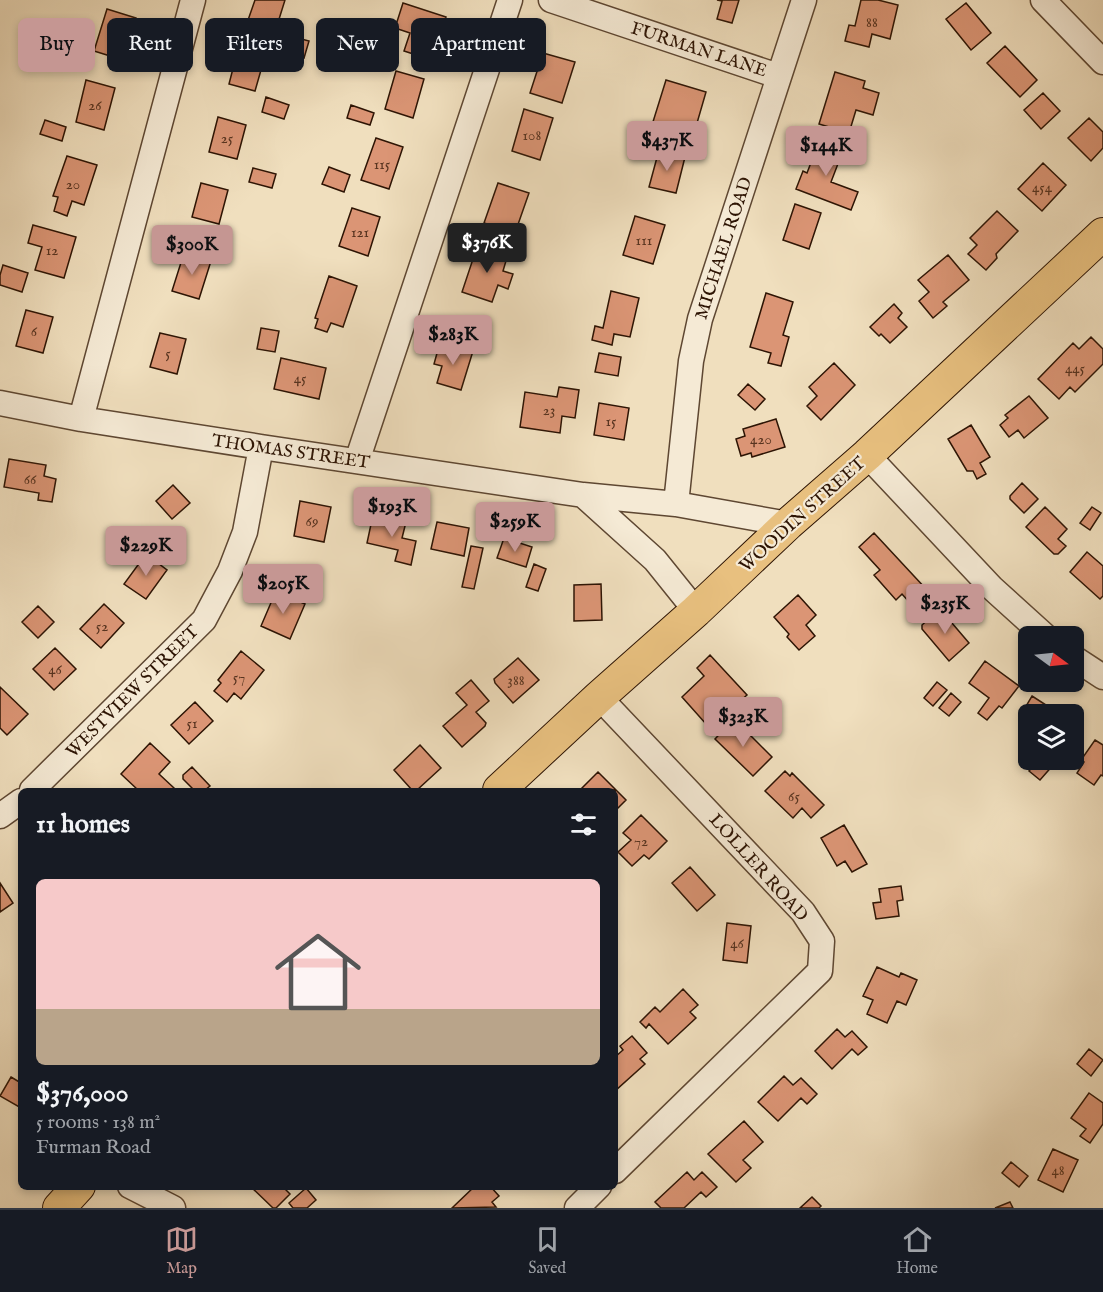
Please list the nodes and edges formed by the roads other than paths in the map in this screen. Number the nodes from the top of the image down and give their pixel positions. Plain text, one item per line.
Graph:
1 (193, 0) edge
2 (510, 0) edge
3 (551, 0) edge
4 (804, 0) edge
5 (1043, 0) edge
6 (1103, 62) edge
7 (778, 76) junction
8 (1103, 234) edge
9 (0, 403) edge
10 (81, 419) junction
11 (261, 447) junction
12 (867, 455) junction
13 (357, 461) junction
14 (583, 495) junction
15 (676, 504) junction
16 (788, 524) junction
17 (696, 611) junction
18 (1034, 626) edge
19 (1084, 664) edge
20 (1103, 676) edge
21 (599, 697) junction
22 (34, 788) edge
23 (501, 788) edge
24 (18, 803) edge
25 (0, 816) edge
26 (618, 1168) edge
27 (76, 1190) edge
28 (138, 1190) edge
29 (595, 1190) edge
30 (59, 1208) edge
31 (173, 1208) edge
32 (577, 1208) edge

1 - 10 street
2 - 13 street
3 - 7 street, FURMAN LANE
4 - 7 street, MICHAEL ROAD
5 - 6 street
7 - 15 street, MICHAEL ROAD
8 - 12 main road, WOODIN STREET
9 - 10 street, THOMAS STREET
10 - 11 street, THOMAS STREET
11 - 13 street, THOMAS STREET
11 - 22 street, WESTVIEW STREET
12 - 16 main road, WOODIN STREET
12 - 18 street
13 - 14 street, THOMAS STREET
14 - 15 street, THOMAS STREET
14 - 17 street
15 - 16 street, THOMAS STREET
16 - 17 main road, WOODIN STREET
17 - 21 main road, WOODIN STREET
19 - 20 street
21 - 23 main road, WOODIN STREET
21 - 26 street, LOLLER ROAD
24 - 25 street
27 - 30 main road
28 - 31 street
29 - 32 street

